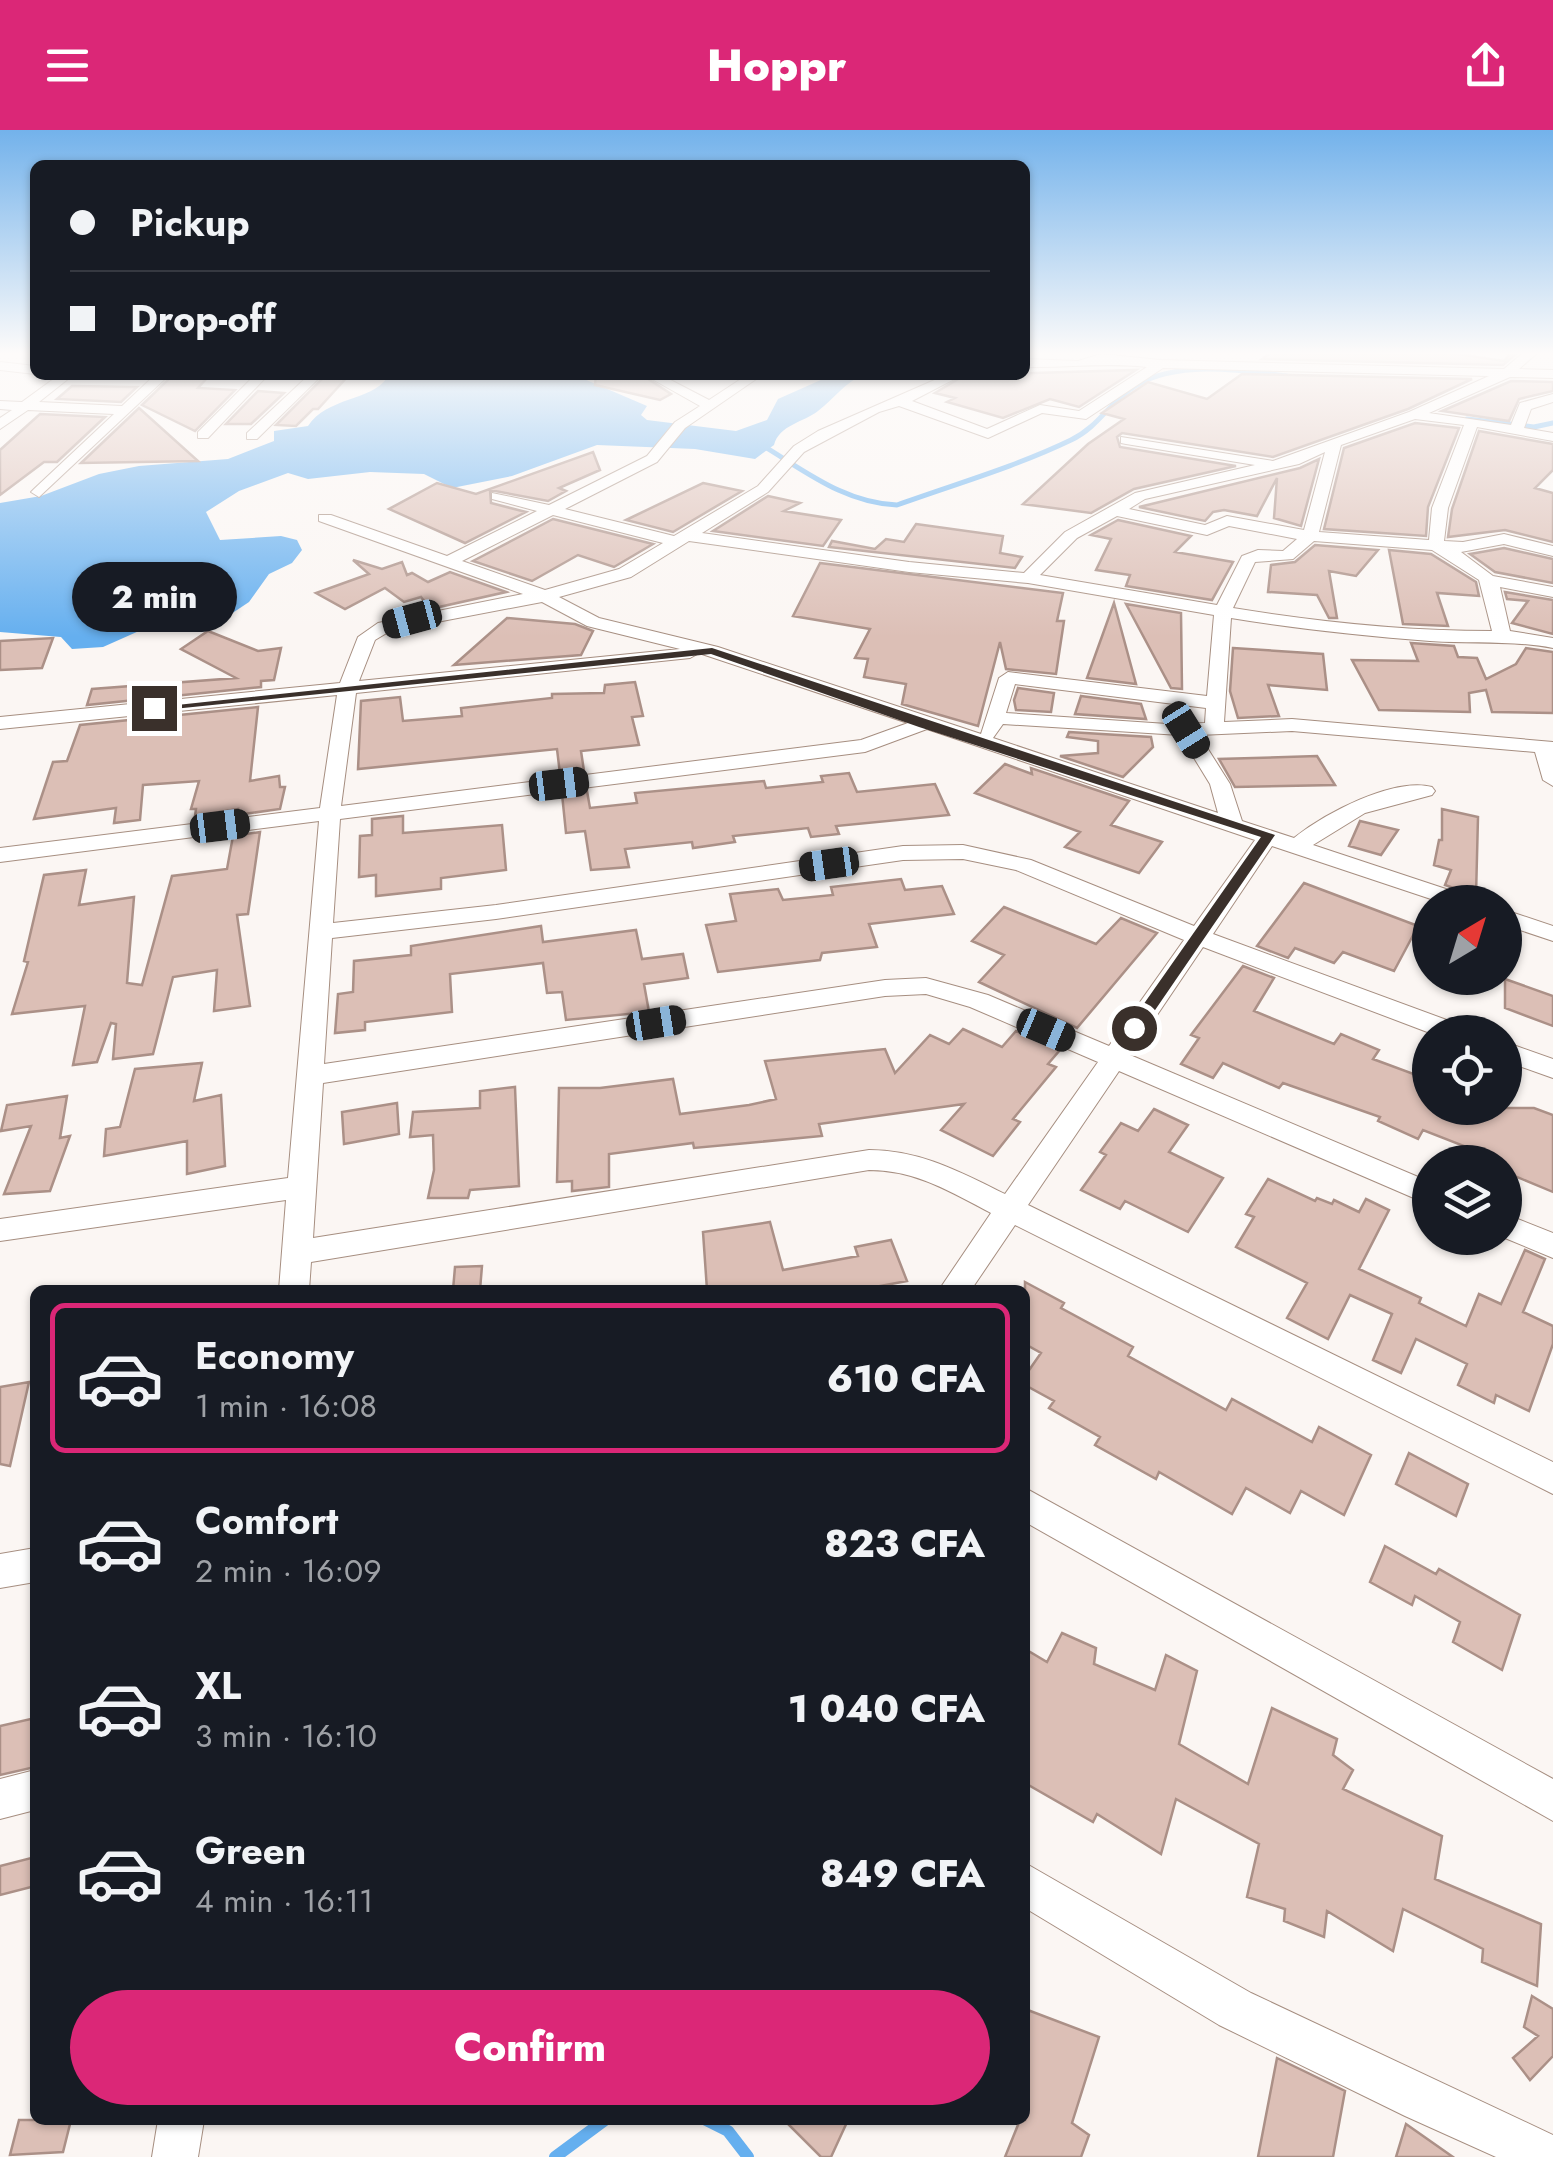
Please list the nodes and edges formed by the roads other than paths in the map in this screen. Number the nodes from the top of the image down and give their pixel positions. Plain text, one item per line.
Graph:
1 (86, 448) edge
2 (660, 448) edge
3 (802, 448) edge
4 (1171, 448) edge
5 (1322, 448) edge
6 (1334, 448) edge
7 (1462, 448) edge
8 (1280, 466) junction
9 (39, 492) dead end
10 (497, 496) dead end
11 (1117, 510) junction
12 (553, 512) junction
13 (325, 518) dead end
14 (1310, 536) junction
15 (682, 539) junction
16 (1436, 545) junction
17 (1553, 551) edge
18 (447, 562) junction
19 (1028, 578) junction
20 (1490, 580) junction
21 (1553, 592) edge
22 (544, 596) junction
23 (1223, 611) junction
24 (1502, 635) junction
25 (1553, 643) edge
26 (712, 651) junction
27 (348, 688) junction
28 (1215, 703) junction
29 (995, 718) junction
30 (0, 723) edge
31 (923, 724) junction
32 (1214, 728) junction
33 (1186, 730) junction
34 (986, 744) junction
35 (1548, 748) edge
36 (1553, 780) edge
37 (1424, 791) dead end
38 (330, 812) junction
39 (1232, 823) junction
40 (1269, 835) junction
41 (1299, 846) junction
42 (1, 857) edge
43 (1413, 885) edge
44 (1522, 923) edge
45 (323, 932) junction
46 (1553, 934) edge
47 (1198, 937) junction
48 (1412, 1016) edge
49 (1522, 1058) edge
50 (1114, 1059) junction
51 (1553, 1070) edge
52 (312, 1074) junction
53 (1412, 1186) edge
54 (303, 1187) junction
55 (1009, 1210) junction
56 (0, 1230) edge
57 (1522, 1233) edge
58 (1553, 1246) edge
59 (297, 1252) junction
60 (294, 1285) edge
61 (957, 1285) edge
62 (1553, 1480) edge
63 (1030, 1507) edge
64 (30, 1565) edge
65 (0, 1571) edge
66 (30, 1791) edge
67 (0, 1799) edge
68 (1553, 1801) edge
69 (1030, 1887) edge
70 (180, 2125) edge
71 (175, 2157) edge
72 (1549, 2157) edge

1 - 9 street
2 - 12 street
3 - 15 street
4 - 8 street
5 - 8 street
6 - 14 street
7 - 16 street
8 - 11 street
10 - 12 street
11 - 14 street
11 - 19 street
12 - 15 street
12 - 18 street
13 - 18 street
14 - 16 street
14 - 23 street
15 - 19 street
15 - 22 street
16 - 17 street
16 - 20 street
18 - 22 street
19 - 23 street
20 - 21 street
20 - 24 street
22 - 26 street
22 - 27 street
23 - 24 street
23 - 28 street
24 - 25 street
26 - 27 street
26 - 31 street
27 - 30 street
27 - 38 street
28 - 29 street
28 - 32 street
29 - 33 street
29 - 34 street
31 - 34 street
31 - 38 street
32 - 33 street
32 - 35 street
33 - 39 street
34 - 39 street
35 - 36 street
37 - 41 street
38 - 42 street
38 - 45 street
39 - 40 street
40 - 41 street
40 - 47 street
41 - 43 street
44 - 46 street
45 - 47 street
45 - 52 street
47 - 48 street
47 - 50 street
49 - 51 street
50 - 52 street
50 - 53 street
50 - 55 street
52 - 54 street
54 - 56 street
54 - 59 street
55 - 59 street
55 - 61 street
55 - 62 street
57 - 58 street
59 - 60 street
63 - 68 street
64 - 65 street
66 - 67 street
69 - 72 street
70 - 71 street

